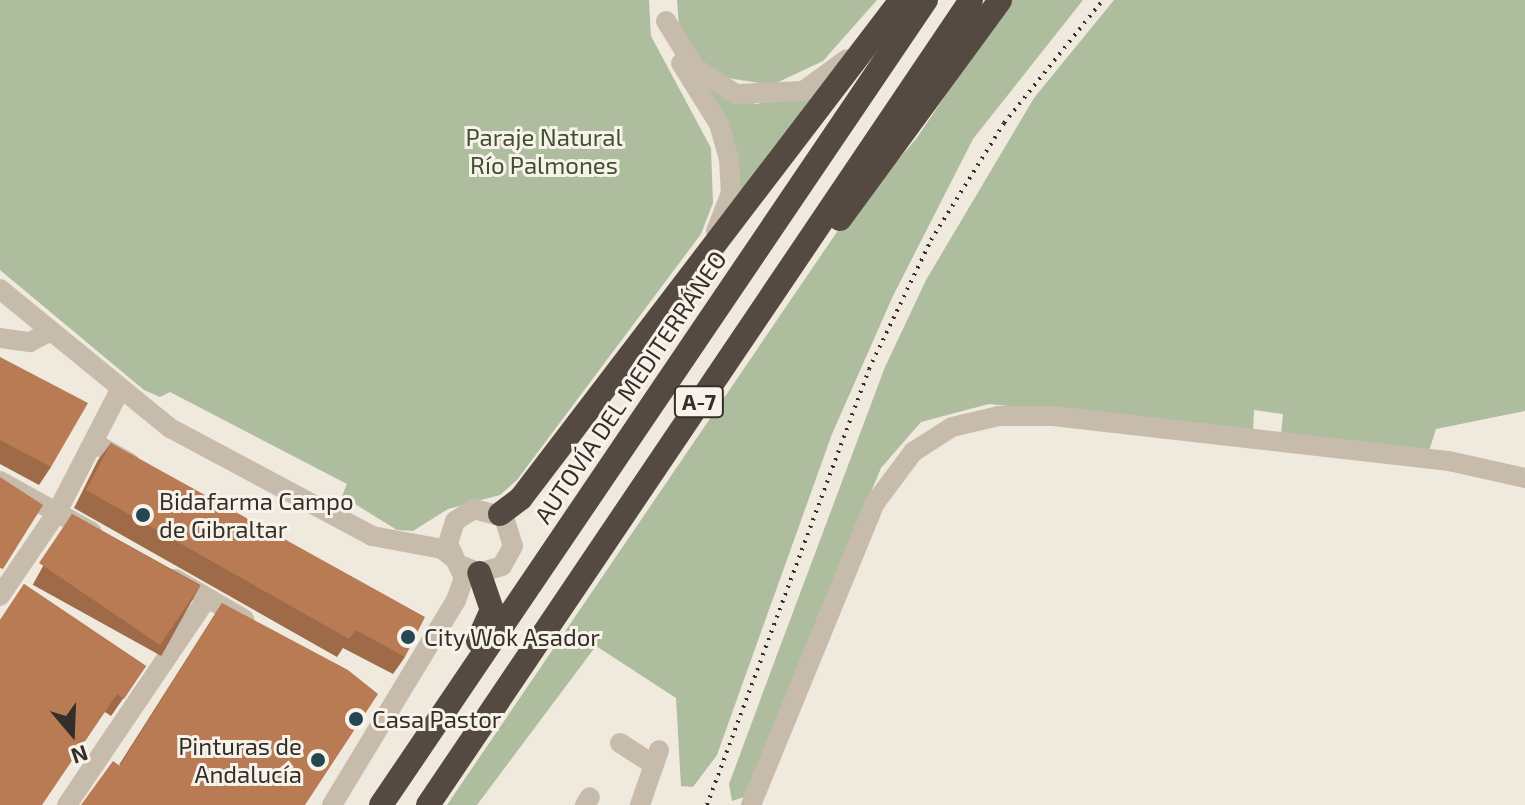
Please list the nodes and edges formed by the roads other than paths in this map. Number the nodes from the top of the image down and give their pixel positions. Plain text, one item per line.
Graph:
1 (901, 0) edge
2 (926, 0) edge
3 (971, 0) edge
4 (1000, 0) edge
5 (665, 10) edge
6 (696, 266) junction
7 (0, 289) edge
8 (767, 301) junction
9 (41, 326) junction
10 (0, 329) edge
11 (0, 338) edge
12 (119, 392) junction
13 (94, 443) junction
14 (149, 474) edge
15 (1525, 478) edge
16 (0, 481) edge
17 (57, 512) junction
18 (500, 514) junction
19 (460, 515) junction
20 (112, 543) edge
21 (407, 545) junction
22 (463, 565) junction
23 (153, 566) edge
24 (4, 590) edge
25 (207, 598) junction
26 (34, 601) edge
27 (413, 620) edge
28 (259, 628) edge
29 (424, 652) junction
30 (436, 723) junction
31 (620, 744) dead end
32 (67, 805) edge
33 (332, 805) edge
34 (381, 805) edge
35 (428, 805) edge
36 (640, 805) edge
37 (751, 805) edge

1 - 5 street
1 - 6 highway
2 - 30 highway, AUTOVÍA DEL MEDITERRÁNEO / A-7
3 - 8 highway, A-7
4 - 8 highway
5 - 6 street
6 - 18 highway
7 - 9 street
8 - 35 highway, A-7
9 - 10 street
9 - 11 street
9 - 12 street
12 - 13 street
12 - 21 street
13 - 14 street
13 - 17 street
15 - 37 street
16 - 17 street
17 - 20 street
17 - 24 street
18 - 19 street
18 - 22 street
19 - 21 street
19 - 22 street
21 - 22 street
22 - 29 street
22 - 30 highway
23 - 25 street
24 - 26 street
25 - 28 street
25 - 32 street
27 - 29 street
29 - 33 street
30 - 34 highway, AUTOVÍA DEL MEDITERRÁNEO / A-7
31 - 36 street

